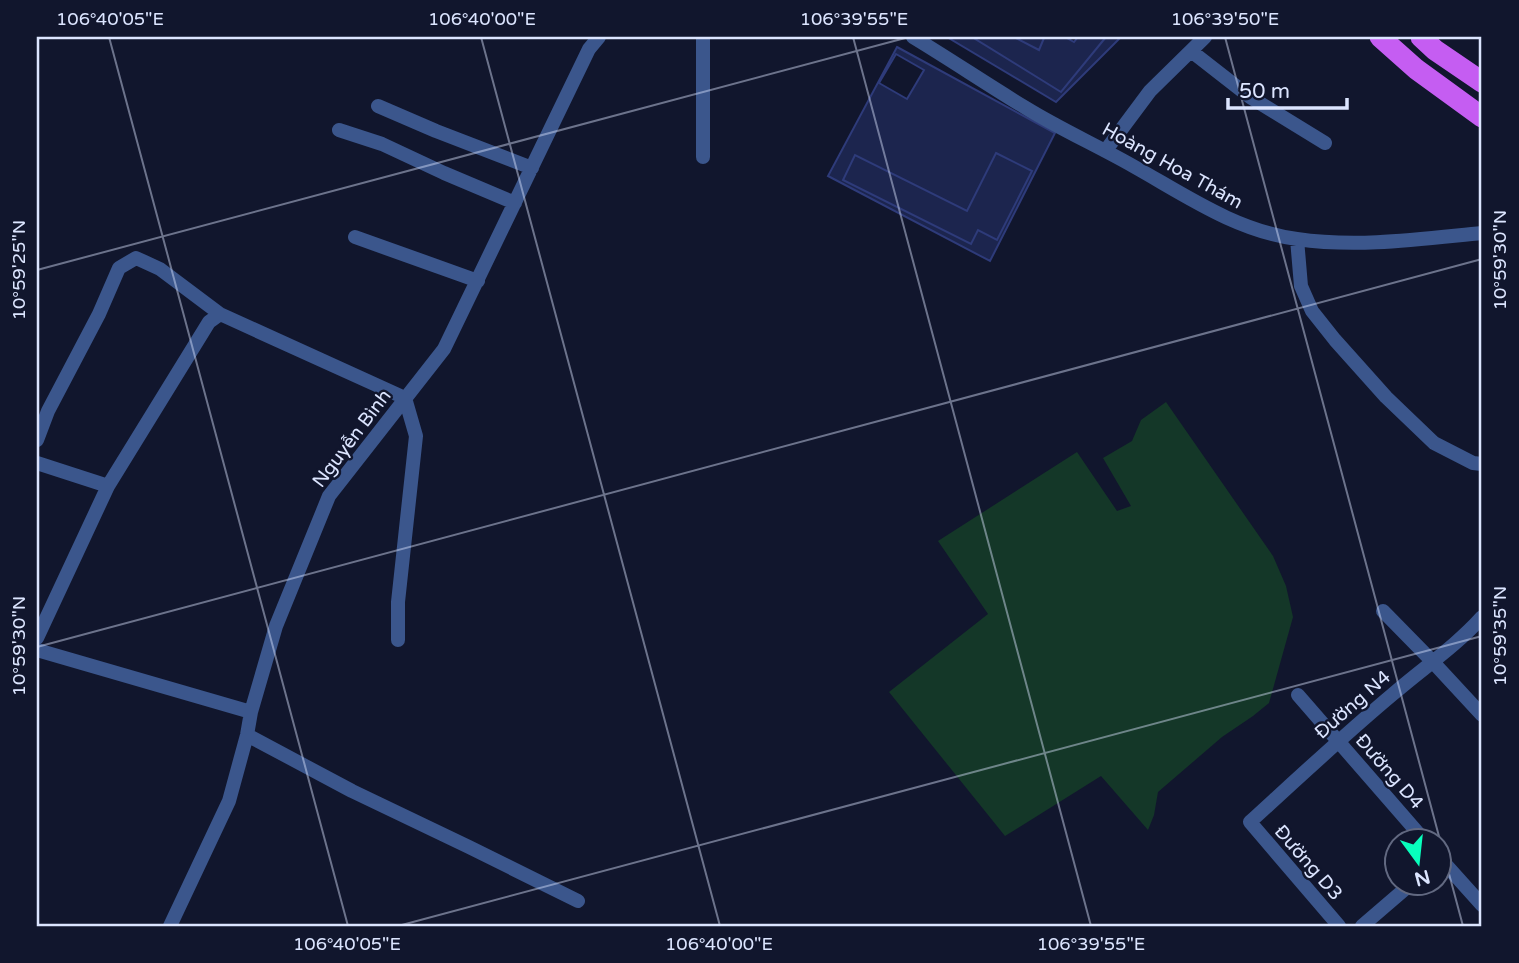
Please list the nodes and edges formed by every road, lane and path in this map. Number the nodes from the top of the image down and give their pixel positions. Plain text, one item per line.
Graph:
1 (599, 37) edge
2 (693, 37) edge
3 (704, 37) edge
4 (914, 37) edge
5 (1205, 37) edge
6 (1380, 37) edge
7 (1421, 37) edge
8 (1191, 51) junction
9 (1482, 82) edge
10 (378, 106) dead end
11 (1482, 117) edge
12 (339, 130) dead end
13 (1325, 143) dead end
14 (1106, 150) junction
15 (703, 157) dead end
16 (532, 168) junction
17 (515, 203) junction
18 (1482, 233) edge
19 (355, 237) dead end
20 (1297, 239) junction
21 (478, 281) junction
22 (220, 314) junction
23 (405, 398) junction
24 (37, 440) edge
25 (37, 463) edge
26 (1482, 464) edge
27 (108, 486) junction
28 (1383, 611) dead end
29 (1482, 618) edge
30 (37, 638) edge
31 (398, 640) dead end
32 (37, 650) edge
33 (1432, 661) junction
34 (1297, 695) dead end
35 (251, 712) junction
36 (1482, 715) edge
37 (247, 735) junction
38 (1338, 741) junction
39 (1250, 822) joint
40 (1413, 827) edge
41 (1452, 872) edge
42 (1396, 897) edge
43 (578, 901) dead end
44 (1482, 905) edge
45 (170, 926) edge
46 (1339, 926) edge
47 (1362, 926) edge

1 - 16 street, Nguyễn Bình
2 - 3 street
3 - 15 street
4 - 14 street, Hoàng Hoa Thám
5 - 8 street
6 - 11 highway
7 - 9 highway
8 - 13 street
8 - 14 street
10 - 16 street
12 - 17 street
14 - 20 street, Hoàng Hoa Thám
16 - 17 street, Nguyễn Bình
17 - 21 street, Nguyễn Bình
18 - 20 street, Hoàng Hoa Thám
19 - 21 street
20 - 26 street
21 - 23 street, Nguyễn Bình
22 - 23 street
22 - 24 street
22 - 27 street
23 - 31 street
23 - 35 street, Nguyễn Bình
25 - 27 street
27 - 30 street
28 - 33 street
29 - 33 street, Đường N4
32 - 35 street
33 - 36 street
33 - 38 street, Đường N4
34 - 38 street, Đường D4
35 - 37 street, Nguyễn Bình
37 - 43 street
37 - 45 street, Nguyễn Bình
38 - 39 street, Đường N4
38 - 40 street, Đường D4
39 - 46 street, Đường D3
41 - 44 street
42 - 47 street

